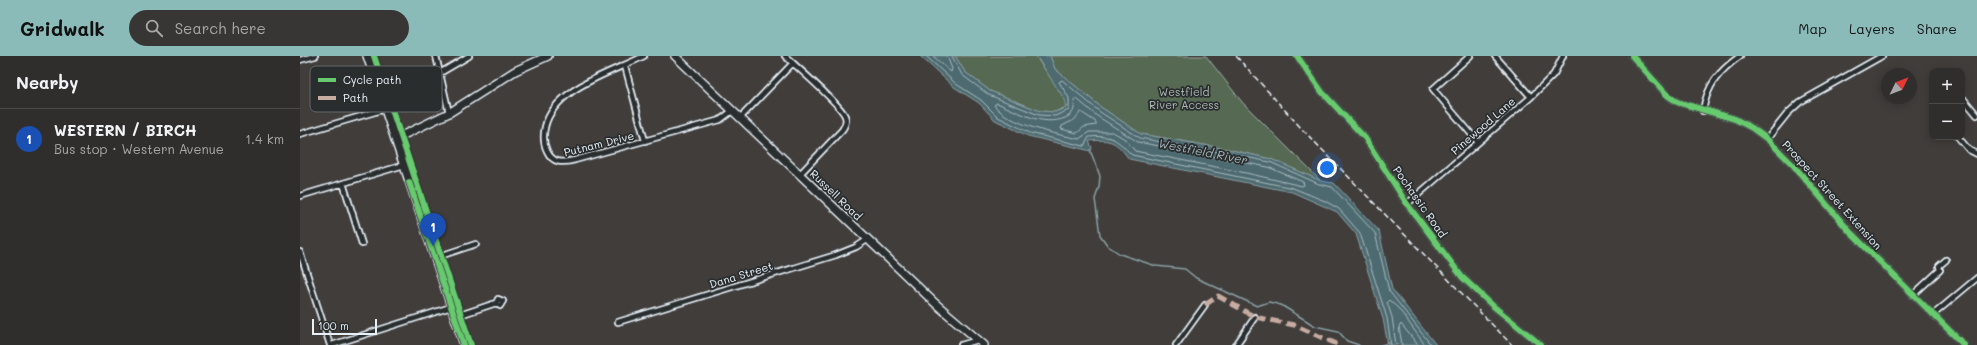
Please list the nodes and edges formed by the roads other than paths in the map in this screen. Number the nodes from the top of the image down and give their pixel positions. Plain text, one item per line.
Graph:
1 (315, 56) edge
2 (367, 56) edge
3 (436, 56) edge
4 (469, 56) edge
5 (548, 56) edge
6 (644, 56) edge
7 (675, 56) edge
8 (785, 56) edge
9 (1296, 56) edge
10 (1470, 56) edge
11 (1495, 56) edge
12 (1563, 56) edge
13 (1632, 56) edge
14 (1740, 56) edge
15 (1882, 56) edge
16 (300, 60) edge
17 (793, 63) junction
18 (370, 66) edge
19 (438, 66) edge
20 (624, 66) junction
21 (442, 72) edge
22 (442, 82) edge
23 (1531, 97) junction
24 (1965, 101) edge
25 (732, 111) junction
26 (1703, 111) junction
27 (375, 112) edge
28 (386, 112) edge
29 (449, 113) junction
30 (1977, 115) edge
31 (740, 118) junction
32 (300, 134) edge
33 (395, 139) junction
34 (1767, 139) junction
35 (1960, 140) edge
36 (645, 141) junction
37 (1478, 142) junction
38 (1977, 154) edge
39 (404, 165) junction
40 (799, 175) junction
41 (342, 183) junction
42 (300, 196) edge
43 (1407, 204) junction
44 (867, 240) junction
45 (362, 244) dead end
46 (476, 244) dead end
47 (300, 252) edge
48 (434, 258) junction
49 (1946, 260) dead end
50 (1977, 278) edge
51 (1913, 295) junction
52 (496, 303) dead end
53 (1205, 305) dead end
54 (451, 307) junction
55 (1934, 314) junction
56 (454, 317) junction
57 (1255, 317) dead end
58 (618, 322) dead end
59 (978, 340) junction
60 (331, 345) edge
61 (464, 345) edge
62 (961, 345) edge
63 (984, 345) edge
64 (1176, 345) edge
65 (1236, 345) edge
66 (1541, 345) edge
67 (1964, 345) edge

1 - 16 street
2 - 18 main road
3 - 19 street
4 - 21 street
5 - 29 main road
6 - 20 street, Putnam Drive
7 - 25 main road, Russell Road
8 - 17 street
9 - 43 street, Pochassic Road
10 - 37 street
11 - 23 street
12 - 23 street, Pinewood Lane
13 - 26 street, Prospect Street Extension
14 - 26 street
15 - 34 street
17 - 31 street
17 - 40 street
20 - 36 street
20 - 36 street, Putnam Drive
22 - 29 street
23 - 37 street, Pinewood Lane
24 - 30 street
25 - 31 main road, Russell Road
25 - 36 street, Putnam Drive
26 - 34 street, Prospect Street Extension
27 - 32 street
28 - 33 main road
29 - 33 main road
31 - 40 main road, Russell Road
33 - 39 main road
34 - 51 street, Prospect Street Extension
35 - 38 street
37 - 43 street, Pinewood Lane
39 - 41 street
39 - 48 main road
40 - 44 main road, Russell Road
41 - 42 street
41 - 45 street
43 - 66 street, Pochassic Road
44 - 58 street, Dana Street
44 - 59 main road, Russell Road
46 - 48 street
47 - 60 street
48 - 54 main road
49 - 51 street
50 - 55 street
51 - 55 street, Prospect Street Extension
52 - 56 street
53 - 64 street
54 - 56 main road
54 - 60 street
55 - 67 street, Prospect Street Extension
56 - 61 main road
57 - 65 street
59 - 62 street
59 - 63 main road, Russell Road

